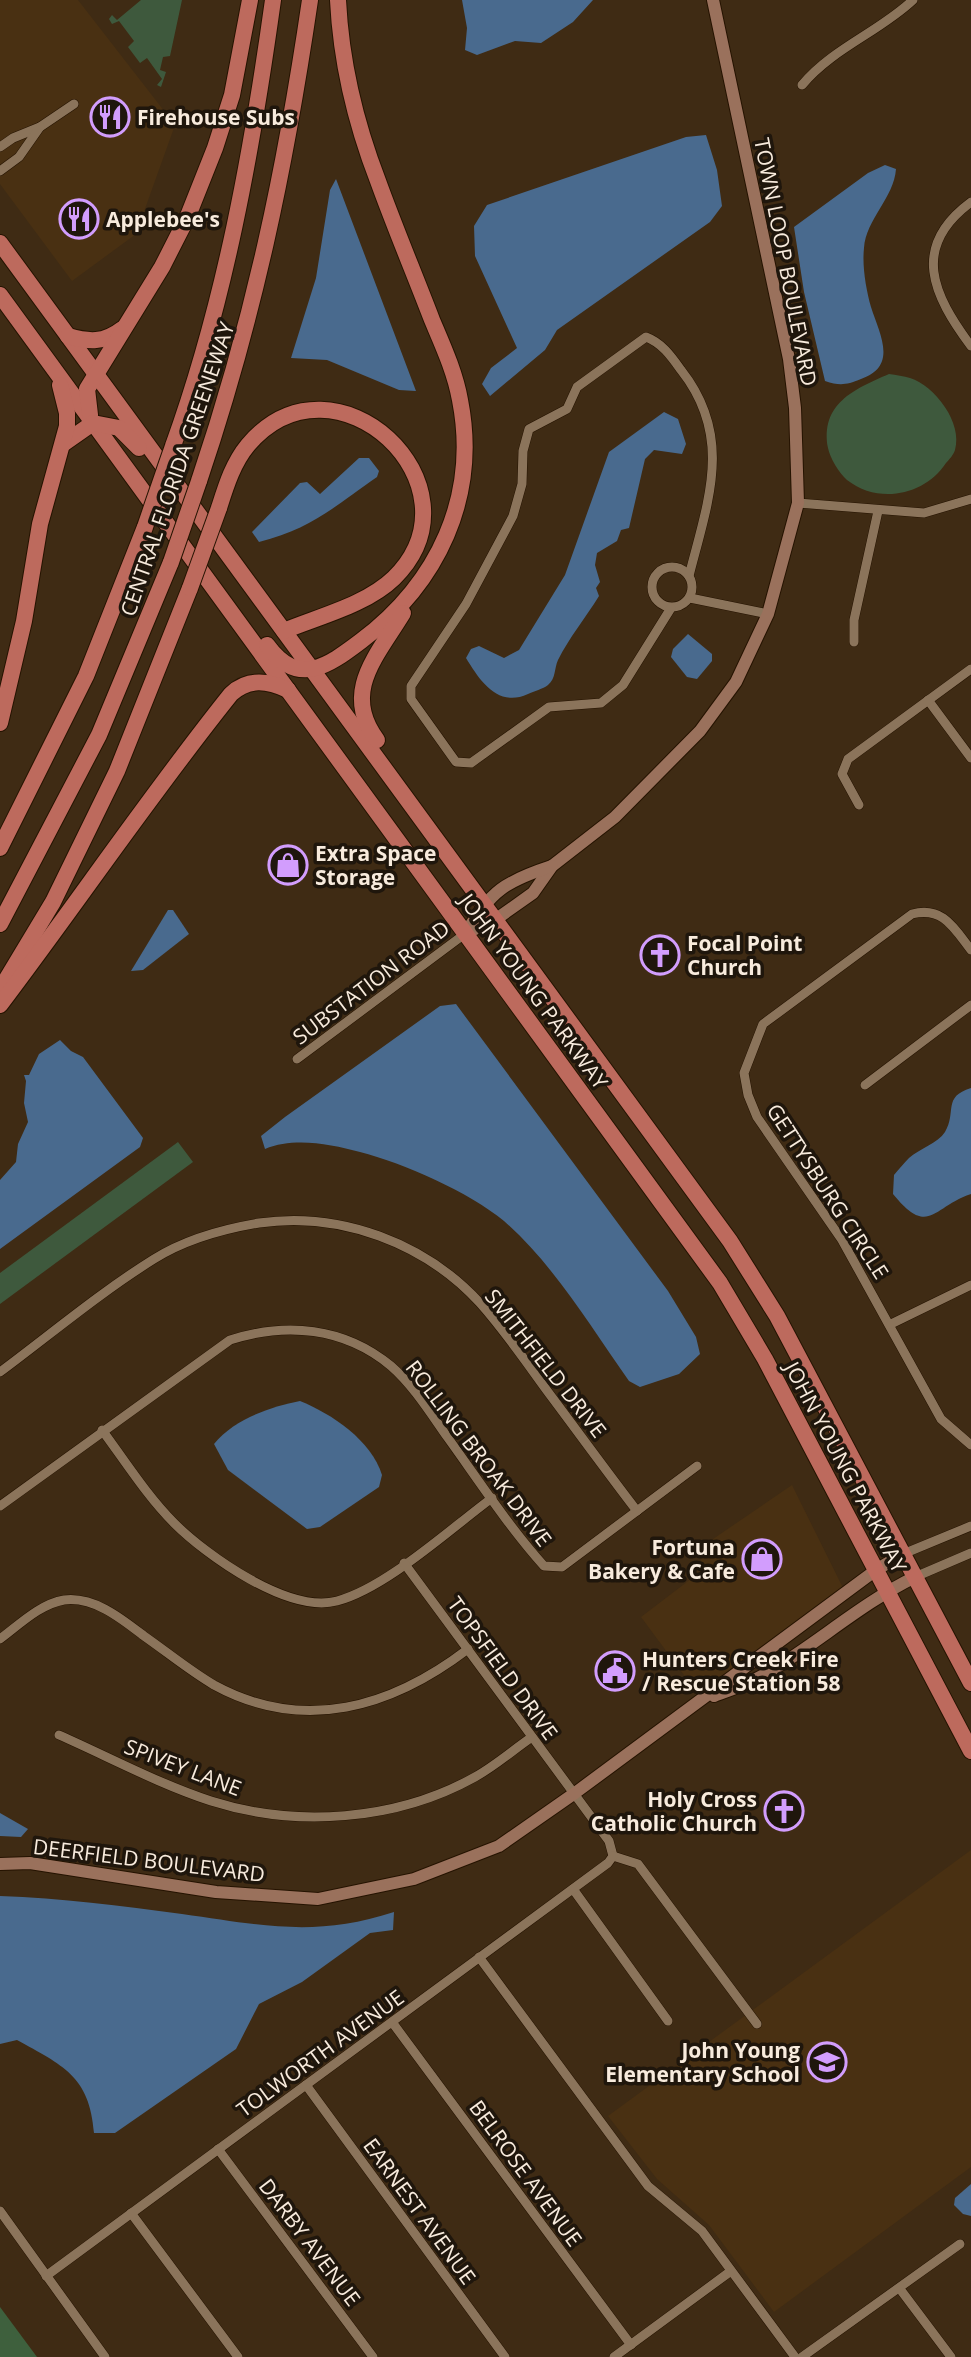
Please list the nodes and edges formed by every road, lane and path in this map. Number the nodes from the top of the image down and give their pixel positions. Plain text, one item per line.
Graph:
1 (250, 0) edge
2 (273, 0) edge
3 (310, 0) edge
4 (338, 0) edge
5 (713, 0) edge
6 (914, 0) edge
7 (802, 85) dead end
8 (74, 104) dead end
9 (40, 127) junction
10 (0, 147) edge
11 (0, 171) edge
12 (971, 202) edge
13 (0, 243) edge
14 (0, 295) edge
15 (127, 325) junction
16 (68, 336) junction
17 (971, 346) edge
18 (54, 370) junction
19 (96, 373) junction
20 (93, 423) junction
21 (63, 444) junction
22 (134, 479) junction
23 (971, 499) edge
24 (798, 503) junction
25 (878, 511) junction
26 (689, 576) junction
27 (250, 584) junction
28 (416, 591) junction
29 (690, 598) junction
30 (671, 608) junction
31 (768, 614) junction
32 (284, 631) junction
33 (854, 642) dead end
34 (971, 669) edge
35 (313, 670) junction
36 (288, 690) junction
37 (928, 700) junction
38 (0, 723) edge
39 (971, 758) edge
40 (859, 805) dead end
41 (0, 848) edge
42 (454, 863) junction
43 (552, 866) junction
44 (483, 903) junction
45 (495, 920) junction
46 (0, 924) edge
47 (466, 933) junction
48 (971, 950) edge
49 (0, 991) edge
50 (0, 1005) edge
51 (971, 1005) edge
52 (297, 1059) dead end
53 (865, 1085) dead end
54 (971, 1285) edge
55 (891, 1324) junction
56 (0, 1372) edge
57 (102, 1430) junction
58 (971, 1446) edge
59 (697, 1466) dead end
60 (492, 1498) junction
61 (0, 1506) edge
62 (637, 1511) junction
63 (971, 1526) edge
64 (971, 1553) edge
65 (903, 1554) junction
66 (404, 1563) junction
67 (876, 1570) junction
68 (915, 1577) junction
69 (887, 1590) junction
70 (0, 1639) edge
71 (468, 1649) junction
72 (971, 1683) edge
73 (700, 1701) junction
74 (59, 1735) dead end
75 (531, 1737) junction
76 (971, 1751) edge
77 (575, 1793) junction
78 (613, 1856) junction
79 (0, 1864) edge
80 (573, 1889) junction
81 (479, 1957) junction
82 (668, 2021) dead end
83 (392, 2022) junction
84 (757, 2024) dead end
85 (306, 2085) junction
86 (218, 2149) junction
87 (0, 2211) edge
88 (131, 2213) junction
89 (960, 2244) dead end
90 (731, 2271) junction
91 (46, 2276) junction
92 (900, 2289) junction
93 (631, 2345) junction
94 (105, 2357) edge
95 (239, 2357) edge
96 (373, 2357) edge
97 (505, 2357) edge
98 (614, 2357) edge
99 (795, 2357) edge
100 (802, 2357) edge
101 (951, 2357) edge

1 - 15 highway
2 - 41 highway, CENTRAL FLORIDA GREENEWAY, bridge
3 - 46 highway, CENTRAL FLORIDA GREENEWAY, bridge
4 - 28 highway
5 - 24 street, TOWN LOOP BOULEVARD
6 - 7 street
8 - 9 street
9 - 10 street
9 - 11 street
12 - 17 street
13 - 16 highway, JOHN YOUNG PARKWAY
14 - 18 highway, JOHN YOUNG PARKWAY
15 - 16 highway
15 - 19 highway
16 - 19 highway, JOHN YOUNG PARKWAY
18 - 20 highway, JOHN YOUNG PARKWAY
18 - 21 highway
19 - 20 highway
19 - 27 highway, JOHN YOUNG PARKWAY
20 - 21 highway
20 - 22 highway, JOHN YOUNG PARKWAY
20 - 27 highway
21 - 38 highway
22 - 35 highway
22 - 36 highway, JOHN YOUNG PARKWAY
23 - 25 street
24 - 25 street
24 - 31 street, TOWN LOOP BOULEVARD
25 - 33 street
26 - 29 street
26 - 30 street
26 - 30 street
27 - 32 highway, JOHN YOUNG PARKWAY
28 - 35 highway
28 - 42 highway
29 - 30 street
29 - 31 street
31 - 43 street, TOWN LOOP BOULEVARD
32 - 35 highway, JOHN YOUNG PARKWAY
32 - 49 highway, bridge
34 - 37 street
35 - 42 highway, JOHN YOUNG PARKWAY
36 - 47 highway, JOHN YOUNG PARKWAY
36 - 50 highway
37 - 39 street
37 - 40 street
42 - 44 highway, JOHN YOUNG PARKWAY
43 - 44 street, TOWN LOOP BOULEVARD
43 - 45 street, TOWN LOOP BOULEVARD
44 - 45 highway, JOHN YOUNG PARKWAY
44 - 47 street, TOWN LOOP BOULEVARD
45 - 47 street, TOWN LOOP BOULEVARD
45 - 65 highway, JOHN YOUNG PARKWAY
47 - 52 street, SUBSTATION ROAD
47 - 67 highway, JOHN YOUNG PARKWAY
48 - 55 street, GETTYSBURG CIRCLE
51 - 53 street
54 - 55 street
55 - 58 street, GETTYSBURG CIRCLE
56 - 62 street, SMITHFIELD DRIVE
57 - 60 street, ROLLING BROAK DRIVE
57 - 61 street, ROLLING BROAK DRIVE
57 - 66 street
59 - 62 street, ROLLING BROAK DRIVE
60 - 62 street, ROLLING BROAK DRIVE
60 - 66 street
63 - 65 street
64 - 68 street
65 - 67 street, DEERFIELD BOULEVARD
65 - 68 highway, JOHN YOUNG PARKWAY
66 - 71 street, TOPSFIELD DRIVE
67 - 69 highway, JOHN YOUNG PARKWAY
67 - 73 street, DEERFIELD BOULEVARD
68 - 69 street, DEERFIELD BOULEVARD
68 - 72 highway, JOHN YOUNG PARKWAY
69 - 73 street, DEERFIELD BOULEVARD
69 - 76 highway, JOHN YOUNG PARKWAY
70 - 71 street
71 - 75 street, TOPSFIELD DRIVE
73 - 77 street, DEERFIELD BOULEVARD
74 - 75 street, SPIVEY LANE
75 - 77 street, TOPSFIELD DRIVE
77 - 78 street, TOPSFIELD DRIVE
77 - 79 street, DEERFIELD BOULEVARD
78 - 80 street, TOLWORTH AVENUE
78 - 84 street
80 - 81 street, TOLWORTH AVENUE
80 - 82 street
81 - 83 street, TOLWORTH AVENUE
81 - 90 street
83 - 85 street, TOLWORTH AVENUE
83 - 93 street, BELROSE AVENUE
85 - 86 street, TOLWORTH AVENUE
85 - 97 street, EARNEST AVENUE
86 - 88 street, TOLWORTH AVENUE
86 - 96 street, DARBY AVENUE
87 - 91 street
88 - 91 street, TOLWORTH AVENUE
88 - 95 street
89 - 92 street
90 - 93 street
90 - 99 street
91 - 94 street
92 - 100 street
92 - 101 street
93 - 98 street

